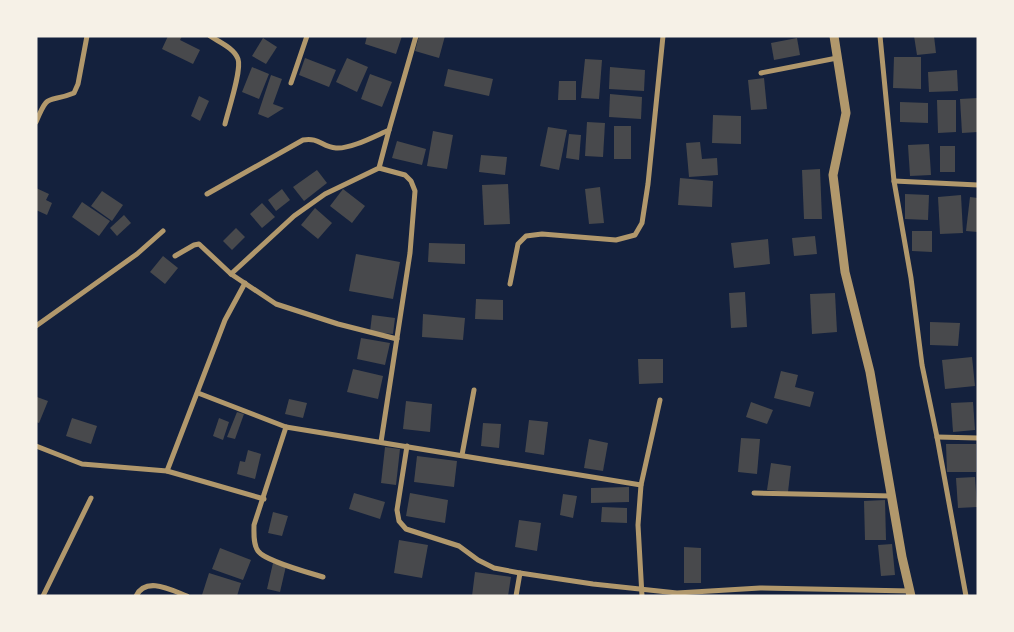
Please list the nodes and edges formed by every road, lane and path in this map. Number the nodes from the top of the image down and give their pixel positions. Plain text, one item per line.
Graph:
1 (88, 36) edge
2 (210, 36) edge
3 (307, 36) edge
4 (416, 36) edge
5 (663, 36) edge
6 (834, 36) edge
7 (880, 36) edge
8 (837, 58) junction
9 (761, 73) dead end
10 (291, 83) dead end
11 (36, 122) edge
12 (225, 124) dead end
13 (389, 130) junction
14 (379, 168) junction
15 (894, 181) junction
16 (978, 185) edge
17 (207, 194) dead end
18 (163, 231) dead end
19 (175, 256) dead end
20 (231, 274) junction
21 (245, 283) junction
22 (510, 284) dead end
23 (36, 326) edge
24 (397, 339) junction
25 (474, 390) dead end
26 (198, 393) junction
27 (660, 400) dead end
28 (286, 427) junction
29 (937, 437) junction
30 (978, 438) edge
31 (381, 442) junction
32 (36, 446) edge
33 (406, 446) junction
34 (462, 455) junction
35 (166, 471) junction
36 (642, 485) junction
37 (754, 493) dead end
38 (892, 496) junction
39 (91, 498) dead end
40 (264, 499) junction
41 (520, 573) junction
42 (323, 577) dead end
43 (643, 589) junction
44 (36, 592) edge
45 (911, 593) edge
46 (43, 596) edge
47 (136, 596) edge
48 (187, 596) edge
49 (516, 596) edge
50 (642, 596) edge
51 (966, 596) edge

1 - 11 street
2 - 12 street
3 - 10 street
4 - 13 street
5 - 22 street
6 - 8 street
7 - 15 street
8 - 9 street
8 - 38 street
13 - 14 street
13 - 17 street
14 - 20 street
14 - 24 street
15 - 16 street
15 - 29 street
18 - 23 street
19 - 20 street
20 - 21 street
21 - 24 street
21 - 26 street
24 - 31 street
25 - 34 street
26 - 28 street
26 - 35 street
27 - 36 street
28 - 31 street
28 - 40 street
29 - 30 street
29 - 51 street
31 - 33 street
32 - 35 street
33 - 34 street
33 - 41 street
34 - 36 street
35 - 40 street
36 - 43 street
37 - 38 street
38 - 45 street
39 - 46 street
40 - 42 street
41 - 43 street
41 - 49 street
43 - 45 street
43 - 50 street
44 - 46 street
47 - 48 street

